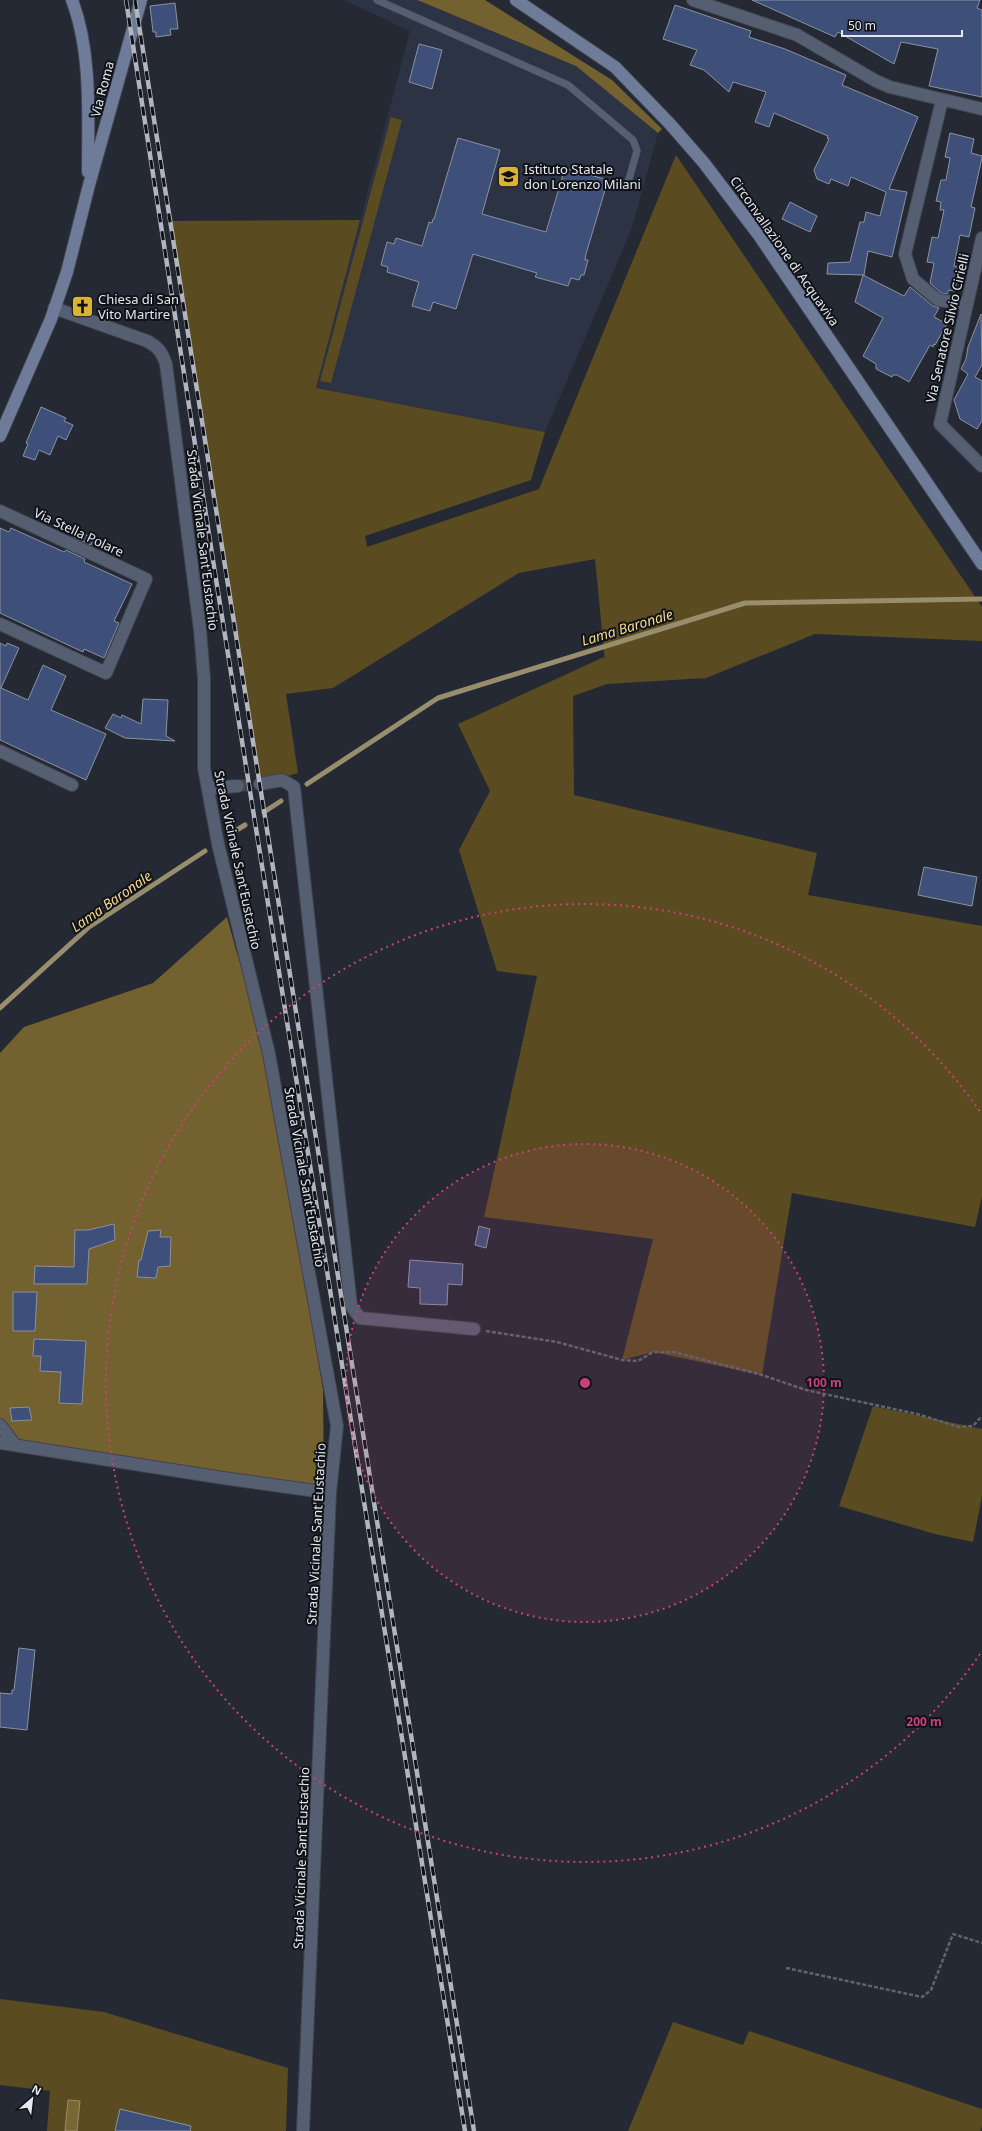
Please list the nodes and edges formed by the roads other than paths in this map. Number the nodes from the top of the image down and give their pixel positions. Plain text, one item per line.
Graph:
1 (72, 0) edge
2 (141, 0) edge
3 (377, 0) edge
4 (516, 0) edge
5 (693, 0) edge
6 (942, 100) junction
7 (982, 109) edge
8 (88, 185) junction
9 (627, 186) dead end
10 (982, 238) edge
11 (979, 267) edge
12 (967, 304) junction
13 (54, 308) junction
14 (0, 436) edge
15 (982, 466) edge
16 (0, 511) edge
17 (982, 564) edge
18 (0, 624) edge
19 (0, 751) edge
20 (260, 784) tunnel mouth
21 (72, 785) dead end
22 (238, 786) tunnel mouth
23 (208, 788) junction
24 (474, 1329) road end
25 (0, 1425) edge
26 (0, 1442) edge
27 (15, 1445) junction
28 (330, 1493) junction
29 (303, 2131) edge

1 - 8 main road
2 - 8 main road, Via Roma
3 - 9 lane
4 - 17 main road, Circonvallazione di Acquaviva
5 - 6 street
6 - 7 street
6 - 12 street
8 - 13 main road
10 - 11 street, Via Senatore Silvio Cirielli
11 - 12 street, Via Senatore Silvio Cirielli
12 - 15 street, Via Senatore Silvio Cirielli
13 - 14 main road
13 - 23 street, Strada Vicinale Sant'Eustachio
16 - 18 street, Via Stella Polare
19 - 21 street
20 - 24 street
22 - 23 street
23 - 28 street, Strada Vicinale Sant'Eustachio
25 - 27 street
26 - 27 street
27 - 28 street
28 - 29 street, Strada Vicinale Sant'Eustachio

